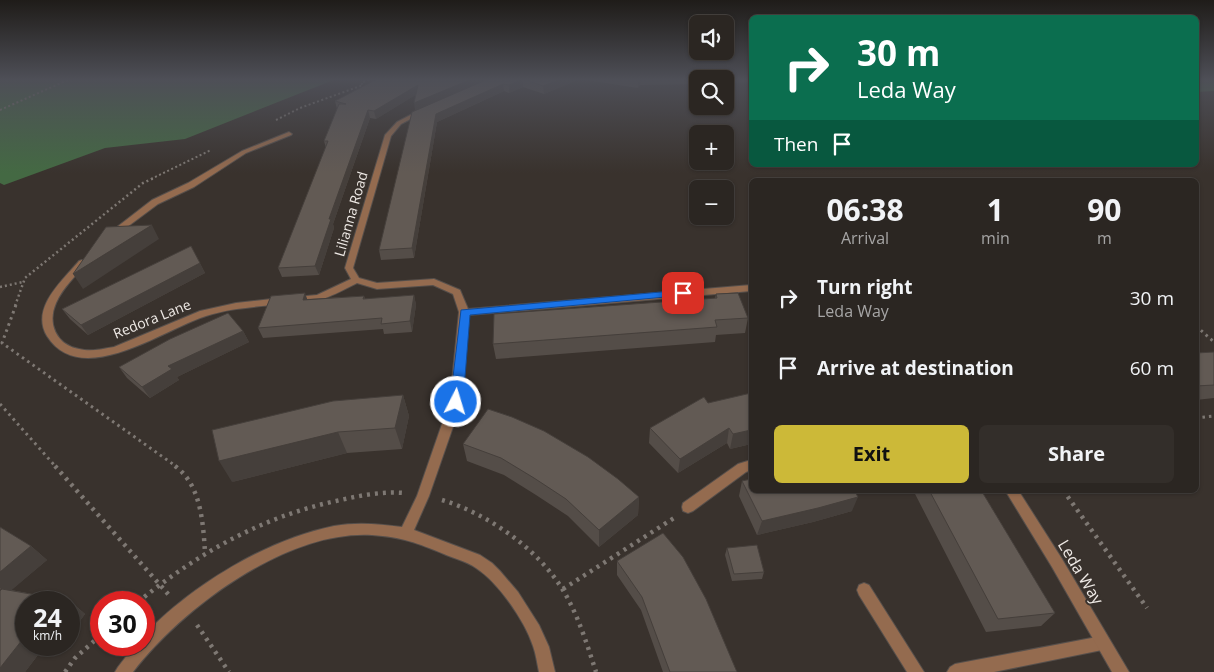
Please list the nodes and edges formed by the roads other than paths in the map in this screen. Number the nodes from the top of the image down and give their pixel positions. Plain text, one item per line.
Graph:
1 (423, 110) edge
2 (289, 134) dead end
3 (108, 237) edge
4 (88, 257) edge
5 (356, 280) junction
6 (749, 288) edge
7 (464, 312) junction
8 (749, 466) edge
9 (1013, 493) edge
10 (688, 507) road end
11 (406, 533) junction
12 (864, 590) dead end
13 (1102, 642) junction
14 (123, 672) edge
15 (547, 672) edge
16 (916, 672) edge
17 (955, 672) edge
18 (1121, 672) edge

1 - 5 street, Lilianna Road
2 - 3 street
4 - 5 street, Redora Lane
5 - 7 street
6 - 7 street
7 - 11 street
8 - 10 street
9 - 13 street, Leda Way
11 - 14 street
11 - 15 street
12 - 16 street
13 - 17 street
13 - 18 street, Leda Way

